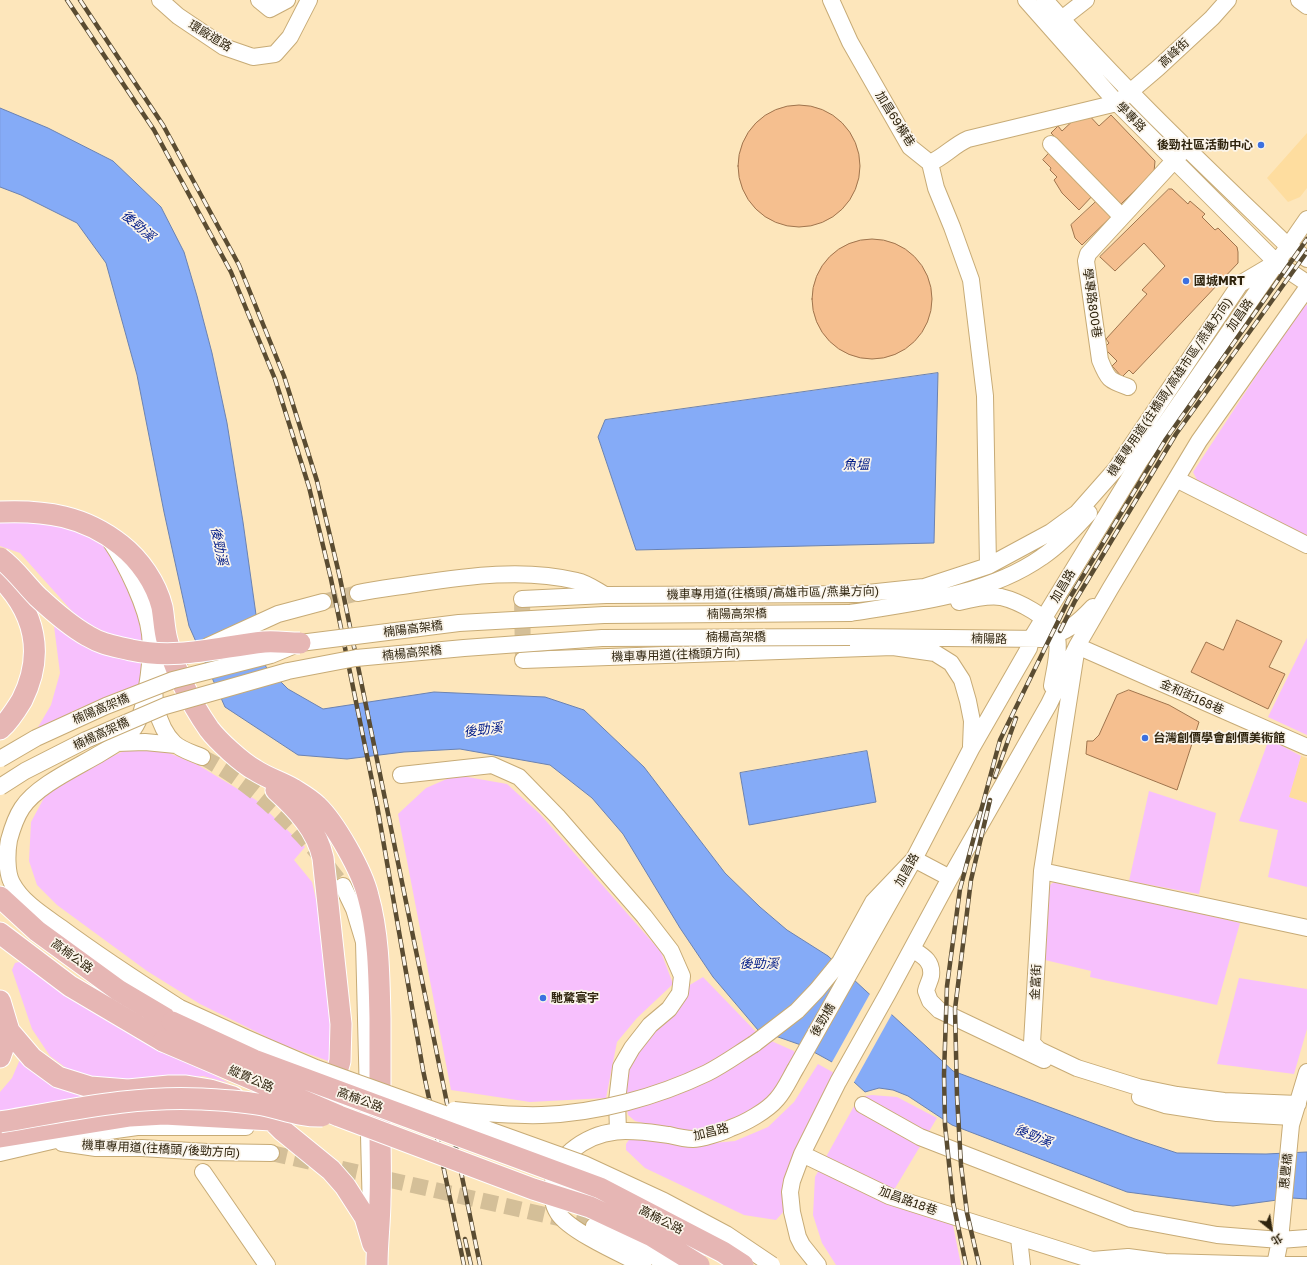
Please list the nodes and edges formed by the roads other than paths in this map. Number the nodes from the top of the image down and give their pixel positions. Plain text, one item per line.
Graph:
1 (160, 0) edge
2 (259, 0) edge
3 (288, 0) edge
4 (309, 0) edge
5 (831, 0) edge
6 (1026, 0) edge
7 (1045, 0) edge
8 (1086, 0) edge
9 (1228, 0) edge
10 (1299, 0) edge
11 (1307, 6) edge
12 (1056, 24) junction
13 (1130, 92) junction
14 (1117, 103) junction
15 (1051, 144) dead end
16 (1187, 148) junction
17 (1175, 160) junction
18 (930, 163) junction
19 (1122, 217) junction
20 (1307, 219) edge
21 (1288, 246) junction
22 (1307, 259) edge
23 (1276, 263) junction
24 (1307, 283) edge
25 (1307, 288) edge
26 (1128, 388) dead end
27 (1139, 462) junction
28 (1176, 479) junction
29 (0, 512) edge
30 (107, 534) junction
31 (1307, 544) edge
32 (0, 558) edge
33 (988, 566) junction
34 (0, 577) edge
35 (1110, 589) junction
36 (358, 594) tunnel mouth
37 (606, 595) junction
38 (522, 599) dead end
39 (323, 602) tunnel mouth
40 (850, 612) junction
41 (1044, 619) junction
42 (1057, 635) junction
43 (850, 637) joint
44 (911, 637) junction
45 (1031, 640) junction
46 (300, 643) junction
47 (1077, 646) junction
48 (935, 653) junction
49 (181, 657) junction
50 (523, 660) dead end
51 (1049, 704) junction
52 (0, 729) edge
53 (117, 743) junction
54 (176, 745) junction
55 (1307, 747) edge
56 (971, 749) junction
57 (202, 757) tunnel mouth
58 (0, 759) edge
59 (254, 770) junction
60 (401, 775) dead end
61 (0, 786) edge
62 (914, 859) junction
63 (1042, 871) junction
64 (950, 878) junction
65 (343, 886) tunnel mouth
66 (0, 897) edge
67 (1307, 928) edge
68 (0, 933) edge
69 (912, 950) junction
70 (845, 967) junction
71 (0, 1001) edge
72 (176, 1015) junction
73 (9, 1031) junction
74 (164, 1041) joint
75 (0, 1057) edge
76 (796, 1068) joint
77 (1307, 1072) edge
78 (863, 1105) dead end
79 (432, 1108) junction
80 (1294, 1115) junction
81 (339, 1116) junction
82 (272, 1120) junction
83 (0, 1122) edge
84 (618, 1131) junction
85 (0, 1137) edge
86 (51, 1142) junction
87 (0, 1153) edge
88 (271, 1153) tunnel mouth
89 (802, 1154) junction
90 (203, 1172) dead end
91 (594, 1226) tunnel mouth
92 (1280, 1235) junction
93 (1019, 1238) junction
94 (1307, 1238) edge
95 (377, 1263) edge
96 (267, 1265) edge
97 (643, 1265) edge
98 (670, 1265) edge
99 (699, 1265) edge
100 (743, 1265) edge
101 (772, 1265) edge
102 (818, 1265) edge
103 (1022, 1265) edge
104 (1274, 1265) edge
105 (1279, 1265) edge
106 (1307, 1265) edge

1 - 4 street, 環廠道路
2 - 3 street
5 - 18 street, 加昌69橫巷
6 - 12 street, 學專路
7 - 12 street, 學專路
8 - 12 street
9 - 13 street, 高峰街
10 - 11 street
12 - 13 street, 學專路
12 - 14 street, 學專路
13 - 14 street, 高峰街
13 - 16 street, 學專路
14 - 17 street, 學專路
14 - 18 street
15 - 19 street
16 - 17 street, 學專路800巷
16 - 21 street, 學專路
17 - 19 street, 學專路800巷
17 - 23 street, 學專路
18 - 33 street
19 - 26 street, 學專路800巷
20 - 21 street, 加昌路
21 - 22 street, 學專路
21 - 23 street, 加昌路
23 - 24 street, 學專路
23 - 27 street, 加昌路
23 - 33 street, 機車專用道(往橋頭/高雄市區/燕巢方向)
25 - 28 street
27 - 40 street
27 - 41 street, 加昌路
28 - 31 street
28 - 35 street
29 - 30 main road
30 - 49 main road
30 - 53 street
32 - 46 main road, bridge
33 - 37 street, 機車專用道(往橋頭/高雄市區/燕巢方向)
34 - 52 main road
35 - 42 street, 楠陽路
35 - 47 street
36 - 37 street
37 - 38 street
39 - 49 street, bridge
40 - 41 street
40 - 46 street, 楠陽高架橋, bridge
41 - 42 street
41 - 45 street, 加昌路
42 - 45 street, 楠陽路
42 - 51 street
43 - 44 street, 楠陽路
43 - 61 street, 楠楊高架橋, bridge
44 - 45 street, 楠陽路
44 - 48 street
45 - 56 street, 加昌路
46 - 58 street, 楠陽高架橋, bridge
47 - 51 street
47 - 55 street, 金和街168巷
47 - 63 street, 金富街
48 - 50 street, 機車專用道(往橋頭方向)
48 - 56 street, 機車專用道(往橋頭方向)
49 - 54 street
49 - 59 main road
51 - 64 street
53 - 54 street
53 - 72 street
54 - 57 street
56 - 62 street, 加昌路
59 - 82 main road
59 - 95 main road
60 - 84 street
62 - 64 street
62 - 70 street, 加昌路
63 - 67 street
63 - 80 street, 金富街
64 - 69 street
65 - 95 street
66 - 72 main road, 高楠公路
68 - 74 main road, 高楠公路
69 - 80 street
69 - 89 street
70 - 76 street, 後勁橋
70 - 79 street, bridge
71 - 73 main road
72 - 79 street, bridge
72 - 100 main road, 高楠公路, bridge
73 - 75 main road
73 - 82 main road
74 - 81 main road, 縱貫公路, bridge
76 - 84 street, 加昌路
77 - 80 street, 惠豐橋
78 - 92 street
79 - 101 street, bridge
80 - 92 street, 惠豐橋
81 - 83 main road, bridge
81 - 99 main road, 高楠公路, bridge
82 - 85 main road
82 - 86 street
82 - 95 main road
84 - 97 street, 加昌路
86 - 87 street
86 - 88 street, 機車專用道(往橋頭/後勁方向)
89 - 93 street, 加昌路18巷
89 - 102 street
90 - 96 street
91 - 98 street
92 - 94 street
92 - 104 street, 惠豐橋
93 - 103 street
93 - 104 street, 加昌路18巷
105 - 106 street

